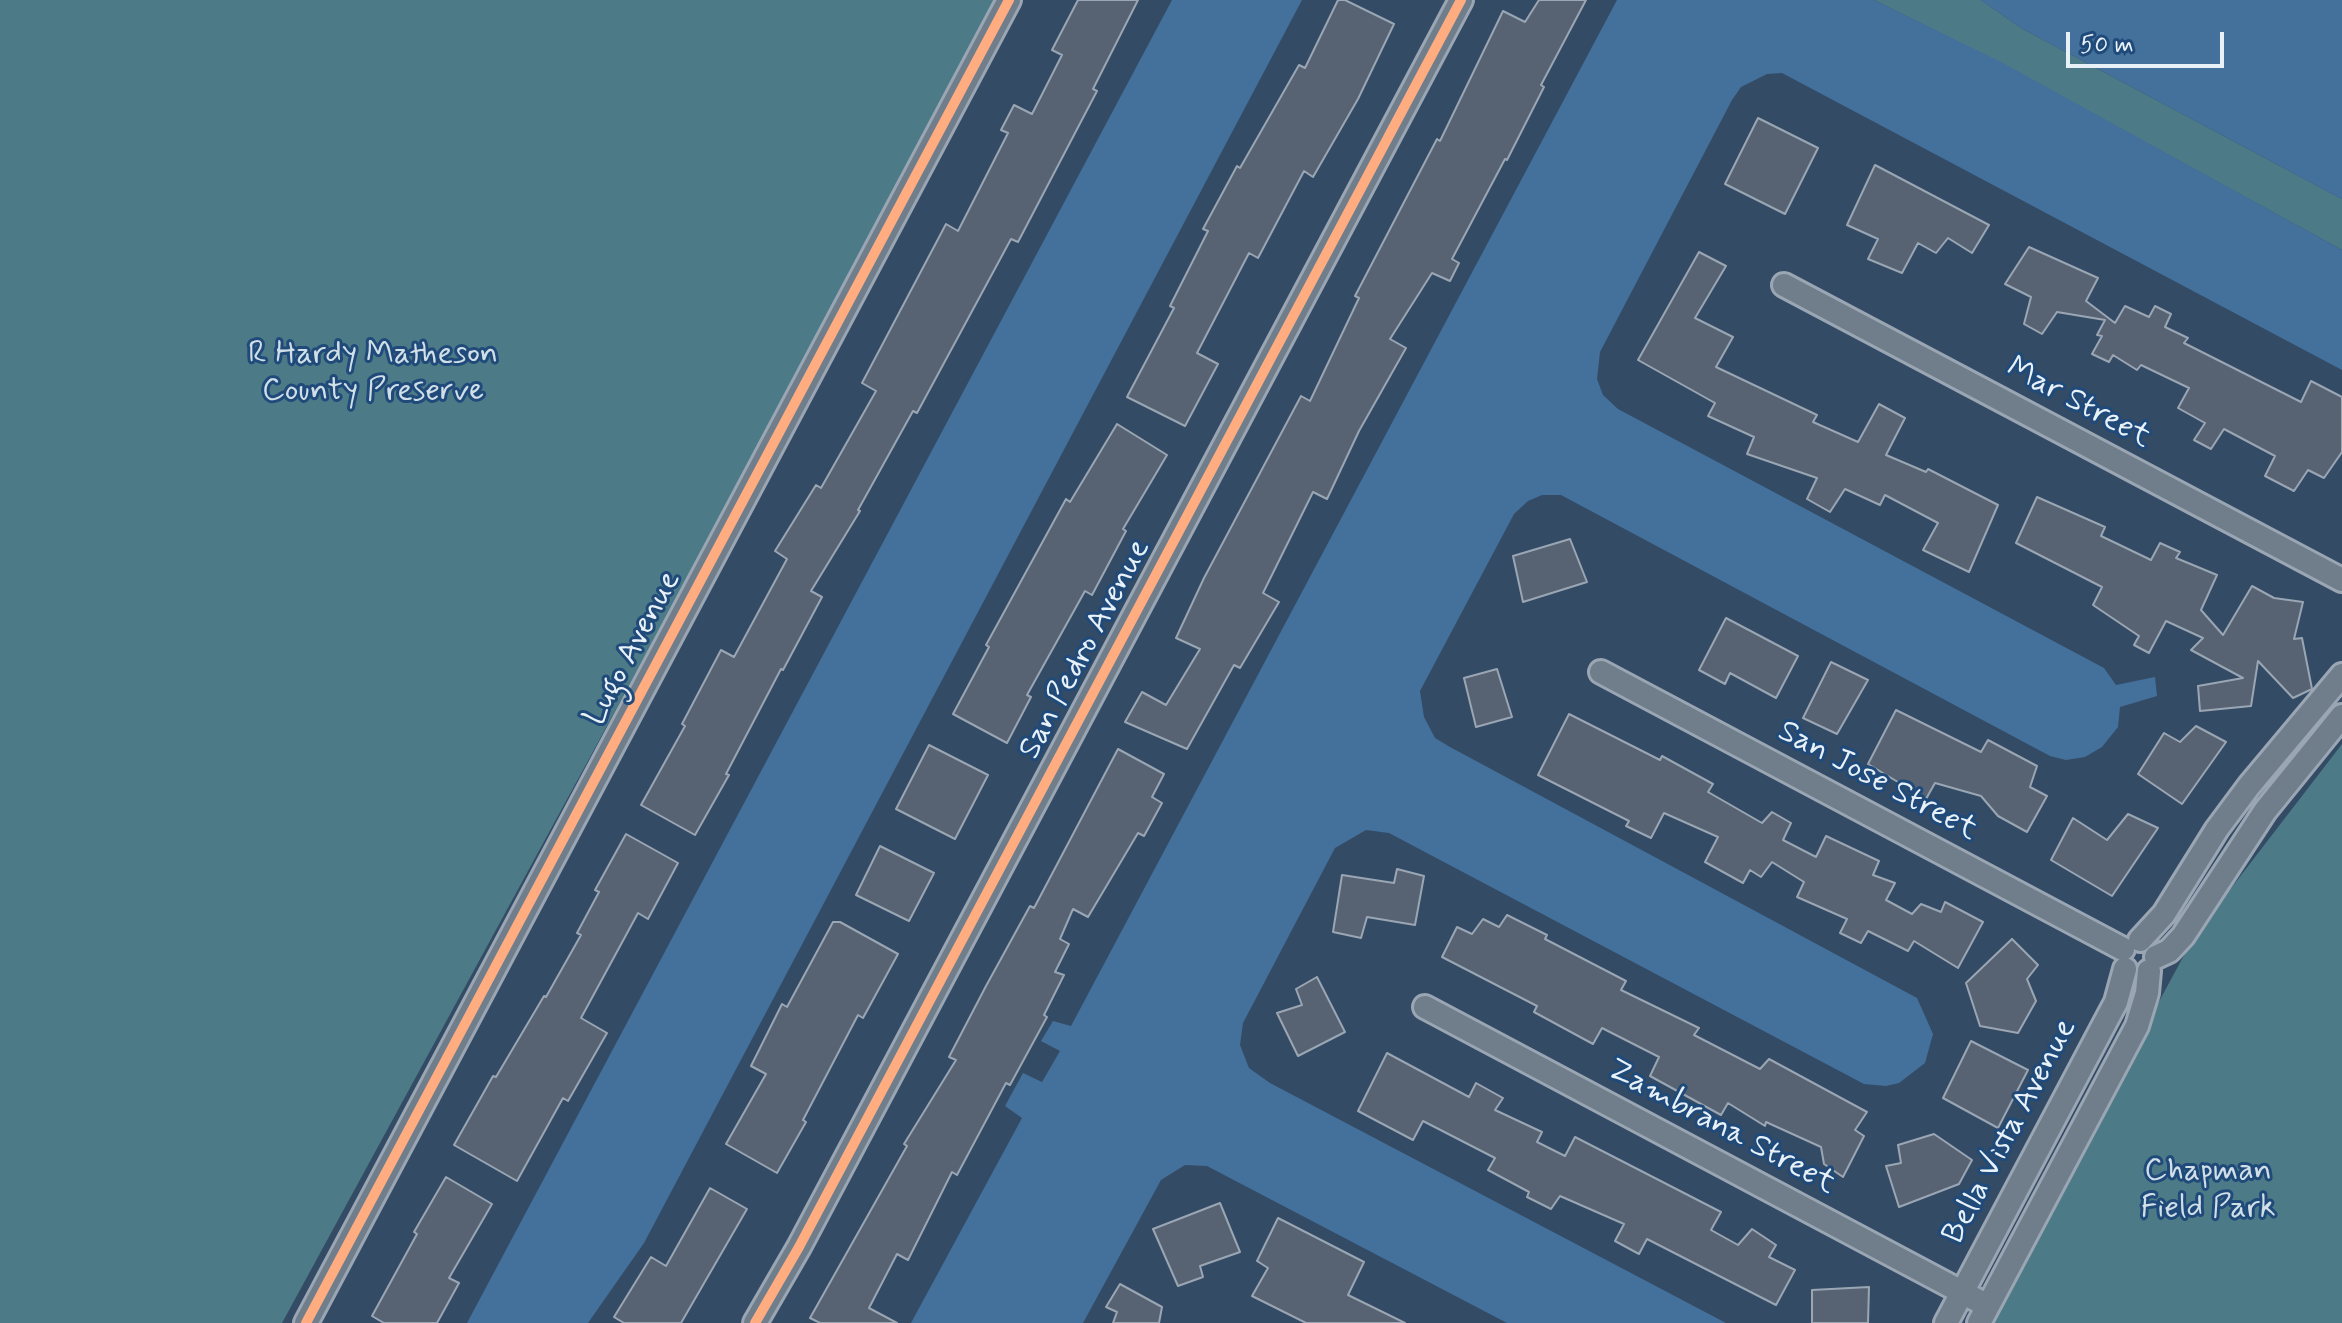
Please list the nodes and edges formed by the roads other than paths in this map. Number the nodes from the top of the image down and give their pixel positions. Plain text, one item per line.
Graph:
1 (1009, 0) edge
2 (1461, 0) edge
3 (1784, 285) dead end
4 (2342, 580) edge
5 (1601, 672) dead end
6 (2342, 675) edge
7 (2342, 716) edge
8 (2129, 952) junction
9 (2152, 964) junction
10 (1425, 1007) dead end
11 (1962, 1292) junction
12 (1983, 1314) edge
13 (306, 1323) edge
14 (755, 1323) edge
15 (1946, 1323) edge

1 - 13 street, Lugo Avenue
2 - 14 street, San Pedro Avenue
3 - 4 street, Mar Street
5 - 8 street, San Jose Street
6 - 8 street, Bella Vista Avenue
7 - 9 street
8 - 9 street
8 - 9 street
8 - 11 street, Bella Vista Avenue
9 - 12 street, Bella Vista Avenue
10 - 11 street, Zambrana Street
11 - 12 street, Zambrana Street
11 - 15 street, Bella Vista Avenue

